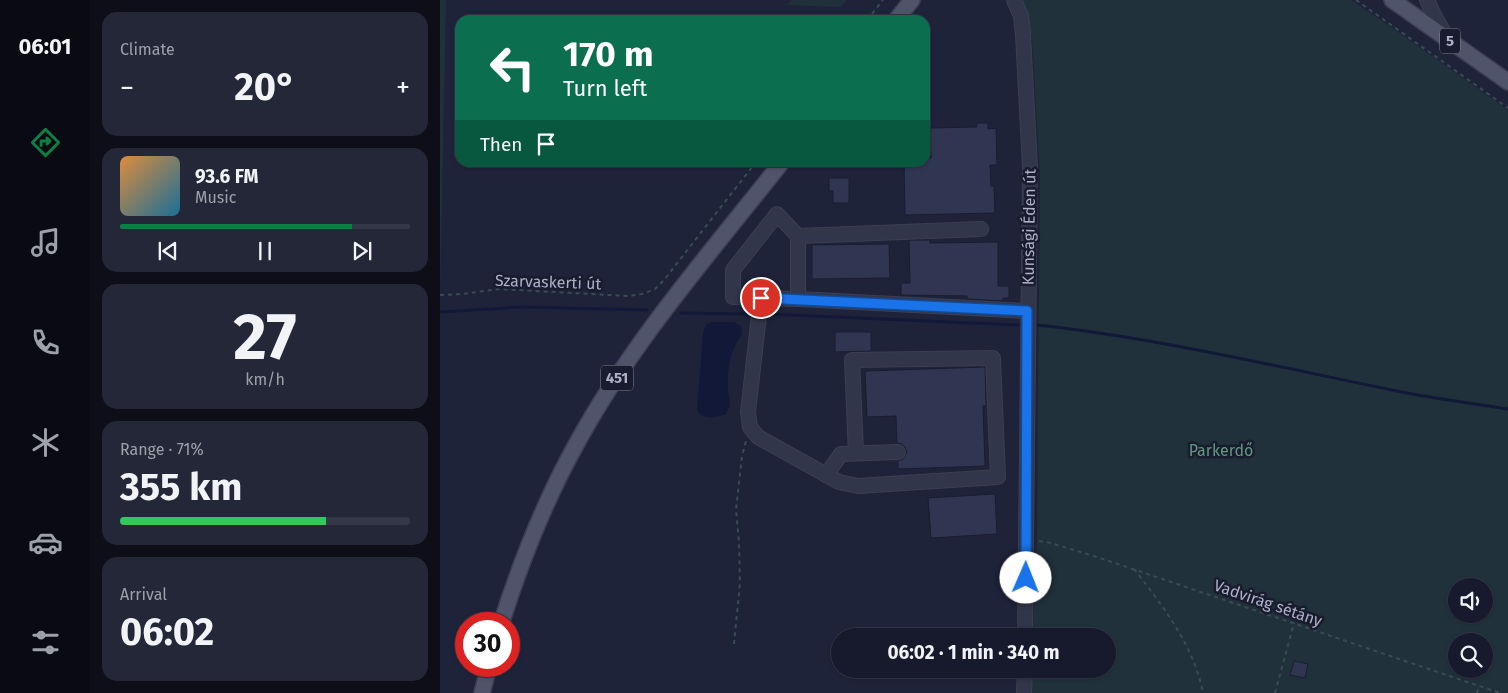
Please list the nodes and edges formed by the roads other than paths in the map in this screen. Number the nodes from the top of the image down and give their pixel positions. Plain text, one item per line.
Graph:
1 (912, 0) edge
2 (1014, 0) edge
3 (1427, 0) edge
4 (1402, 3) edge
5 (900, 15) edge
6 (1448, 40) junction
7 (1508, 82) edge
8 (778, 167) edge
9 (981, 229) dead end
10 (798, 236) junction
11 (761, 298) junction
12 (798, 299) junction
13 (1027, 311) junction
14 (898, 452) dead end
15 (856, 453) junction
16 (826, 475) junction
17 (505, 612) edge
18 (1025, 628) edge
19 (486, 677) edge
20 (1025, 678) edge
21 (482, 693) edge
22 (1024, 693) edge

1 - 5 main road
2 - 13 street, Kunsági Éden út
3 - 6 street
4 - 6 main road, 5
6 - 7 main road, 5
8 - 17 main road, 451
9 - 10 street
10 - 11 street
10 - 12 street
11 - 12 street
11 - 16 street
12 - 13 street
13 - 18 street, Kunsági Éden út
14 - 15 street
15 - 16 street
15 - 16 street
19 - 21 main road
20 - 22 street

